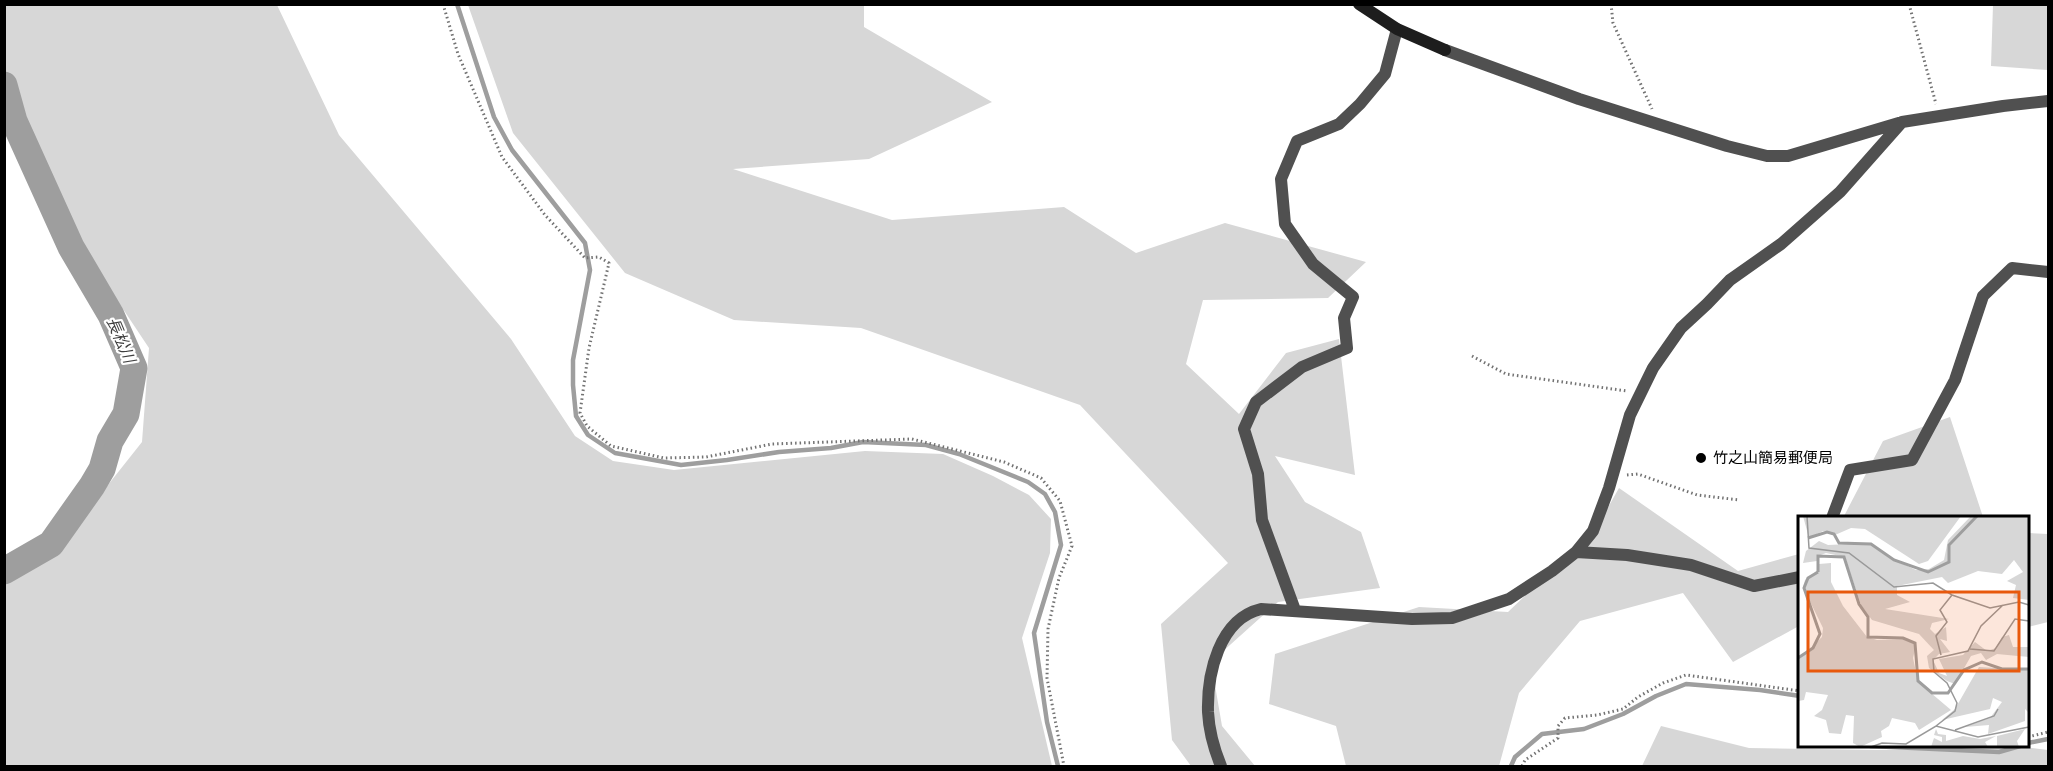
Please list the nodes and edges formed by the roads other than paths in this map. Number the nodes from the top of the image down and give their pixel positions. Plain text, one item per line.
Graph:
1 (1359, 4) edge
2 (1397, 29) junction
3 (2049, 101) edge
4 (1902, 123) junction
5 (2049, 272) edge
6 (1833, 516) edge
7 (1576, 552) junction
8 (1798, 577) edge
9 (1296, 610) junction
10 (1221, 766) edge

1 - 2 street
2 - 4 street
2 - 9 street
3 - 4 street
4 - 7 street
5 - 6 street
7 - 8 street
7 - 9 street
9 - 10 street

